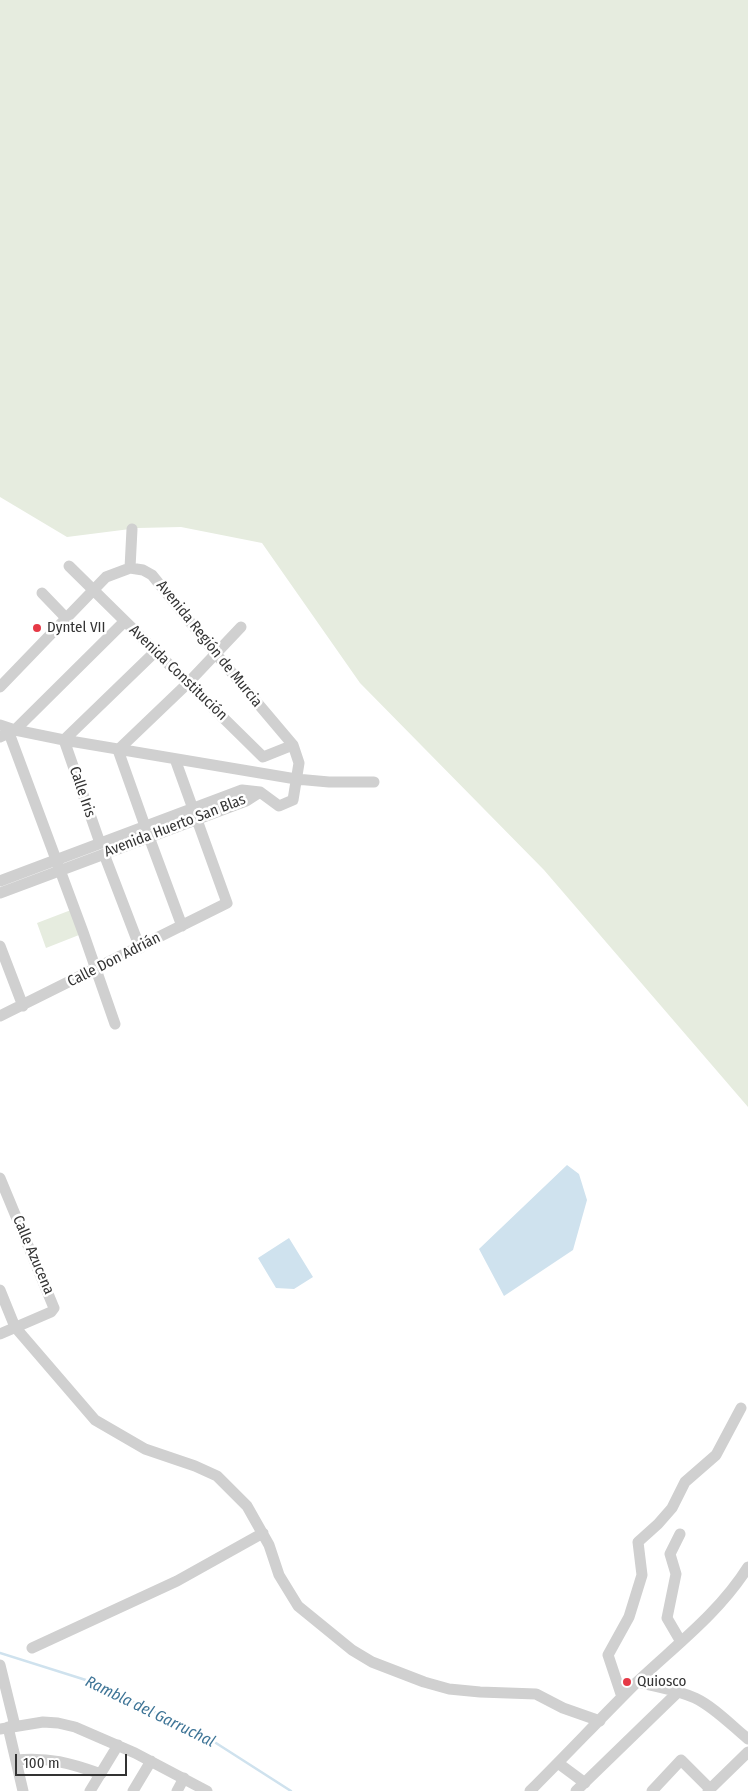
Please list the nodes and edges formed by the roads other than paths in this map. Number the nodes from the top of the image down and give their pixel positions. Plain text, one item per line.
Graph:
1 (132, 529) dead end
2 (69, 566) dead end
3 (130, 568) junction
4 (93, 589) junction
5 (42, 593) dead end
6 (66, 618) junction
7 (125, 621) junction
8 (241, 627) dead end
9 (156, 651) junction
10 (216, 654) junction
11 (188, 683) junction
12 (0, 687) edge
13 (0, 725) edge
14 (8, 733) edge
15 (64, 740) junction
16 (293, 745) junction
17 (118, 750) junction
18 (175, 759) junction
19 (296, 779) junction
20 (374, 782) dead end
21 (260, 792) joint
22 (193, 814) junction
23 (147, 832) junction
24 (102, 848) junction
25 (58, 865) junction
26 (0, 881) edge
27 (0, 893) edge
28 (182, 926) junction
29 (0, 946) edge
30 (140, 948) junction
31 (96, 969) junction
32 (23, 1006) junction
33 (0, 1016) edge
34 (115, 1024) dead end
35 (0, 1178) edge
36 (0, 1290) edge
37 (15, 1327) junction
38 (0, 1334) edge
39 (741, 1408) dead end
40 (262, 1533) junction
41 (680, 1534) dead end
42 (748, 1567) edge
43 (681, 1642) junction
44 (32, 1648) dead end
45 (0, 1665) edge
46 (638, 1682) junction
47 (678, 1692) junction
48 (622, 1698) junction
49 (600, 1720) junction
50 (8, 1727) edge
51 (748, 1738) edge
52 (118, 1745) junction
53 (748, 1752) edge
54 (16, 1760) junction
55 (151, 1761) junction
56 (558, 1762) junction
57 (100, 1774) junction
58 (184, 1778) junction
59 (581, 1787) edge
60 (709, 1790) edge
61 (23, 1791) edge
62 (90, 1791) edge
63 (132, 1791) edge
64 (177, 1791) edge
65 (207, 1791) edge
66 (530, 1791) edge
67 (651, 1791) edge

1 - 3 street
2 - 4 street, Avenida Constitución
3 - 4 street
3 - 10 street, Avenida Región de Murcia
4 - 6 street
4 - 7 street, Avenida Constitución
5 - 6 street
6 - 12 street
7 - 9 street, Avenida Constitución
7 - 14 street
8 - 10 street
9 - 11 street, Avenida Constitución
9 - 15 street
10 - 11 street
10 - 16 street, Avenida Región de Murcia
11 - 16 street, Avenida Constitución
11 - 17 street
13 - 14 street
14 - 15 street
14 - 25 street
15 - 17 street
15 - 24 street, Calle Iris
16 - 19 street, Avenida Región de Murcia
17 - 18 street
17 - 23 street
18 - 19 street
18 - 22 street
19 - 20 street
19 - 21 street, Avenida Región de Murcia
21 - 22 street, Avenida Huerto San Blas
22 - 23 street, Avenida Huerto San Blas
22 - 28 street, Calle Don Adrián
23 - 24 street, Avenida Huerto San Blas
23 - 28 street
24 - 25 street, Avenida Huerto San Blas
24 - 30 street, Calle Iris
25 - 26 street, Avenida Huerto San Blas
25 - 27 street, Avenida Huerto San Blas
25 - 31 street
28 - 30 street, Calle Don Adrián
29 - 32 street
30 - 31 street, Calle Don Adrián
31 - 32 street, Calle Don Adrián
31 - 34 street
32 - 33 street, Calle Don Adrián
35 - 37 street, Calle Azucena
36 - 37 street
37 - 38 street
37 - 40 street
39 - 48 street
40 - 44 street
40 - 49 street
41 - 43 street
42 - 43 street
43 - 46 street
45 - 50 street
46 - 47 street
46 - 48 street
47 - 51 street
47 - 59 street
48 - 49 street
49 - 56 street
50 - 52 street
50 - 54 street
52 - 55 street
52 - 57 street
53 - 60 street
54 - 57 street
54 - 61 street
55 - 58 street
55 - 63 street
56 - 59 street
56 - 66 street
57 - 62 street
58 - 64 street
58 - 65 street
60 - 67 street

